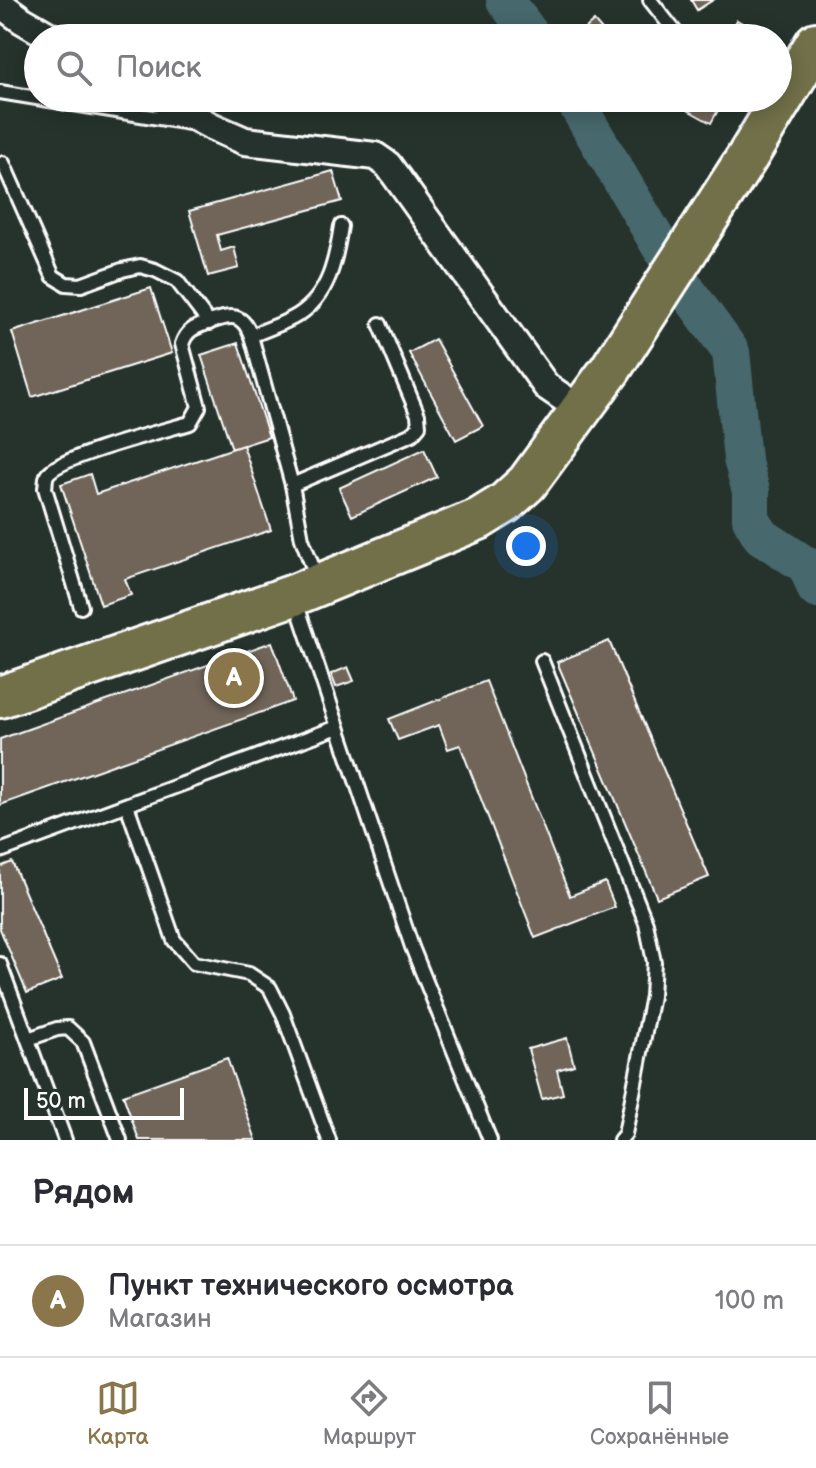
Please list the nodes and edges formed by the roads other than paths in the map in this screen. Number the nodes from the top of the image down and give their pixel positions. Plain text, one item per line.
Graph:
1 (650, 0) edge
2 (0, 4) edge
3 (29, 24) edge
4 (670, 24) edge
5 (816, 43) edge
6 (792, 83) edge
7 (0, 92) edge
8 (24, 96) edge
9 (122, 112) edge
10 (185, 112) edge
11 (774, 112) edge
12 (213, 127) junction
13 (3, 163) dead end
14 (341, 226) dead end
15 (209, 323) junction
16 (380, 324) dead end
17 (251, 336) junction
18 (581, 410) junction
19 (292, 485) junction
20 (306, 589) junction
21 (81, 607) dead end
22 (542, 661) dead end
23 (0, 697) edge
24 (338, 727) junction
25 (127, 805) junction
26 (0, 851) edge
27 (0, 964) edge
28 (28, 1039) junction
29 (65, 1140) edge
30 (120, 1140) edge
31 (329, 1140) edge
32 (490, 1140) edge
33 (620, 1140) edge

1 - 4 lane
2 - 3 street
5 - 6 main road
7 - 8 lane
9 - 12 lane
10 - 12 street
11 - 18 main road
12 - 18 street
13 - 15 lane
14 - 17 lane
15 - 17 lane
15 - 21 lane
16 - 19 lane
17 - 19 lane
18 - 20 main road
19 - 20 lane
20 - 23 main road
20 - 24 lane
22 - 33 lane
24 - 25 lane
24 - 32 lane
25 - 26 lane
25 - 31 lane
27 - 28 lane
28 - 29 lane
28 - 30 lane

